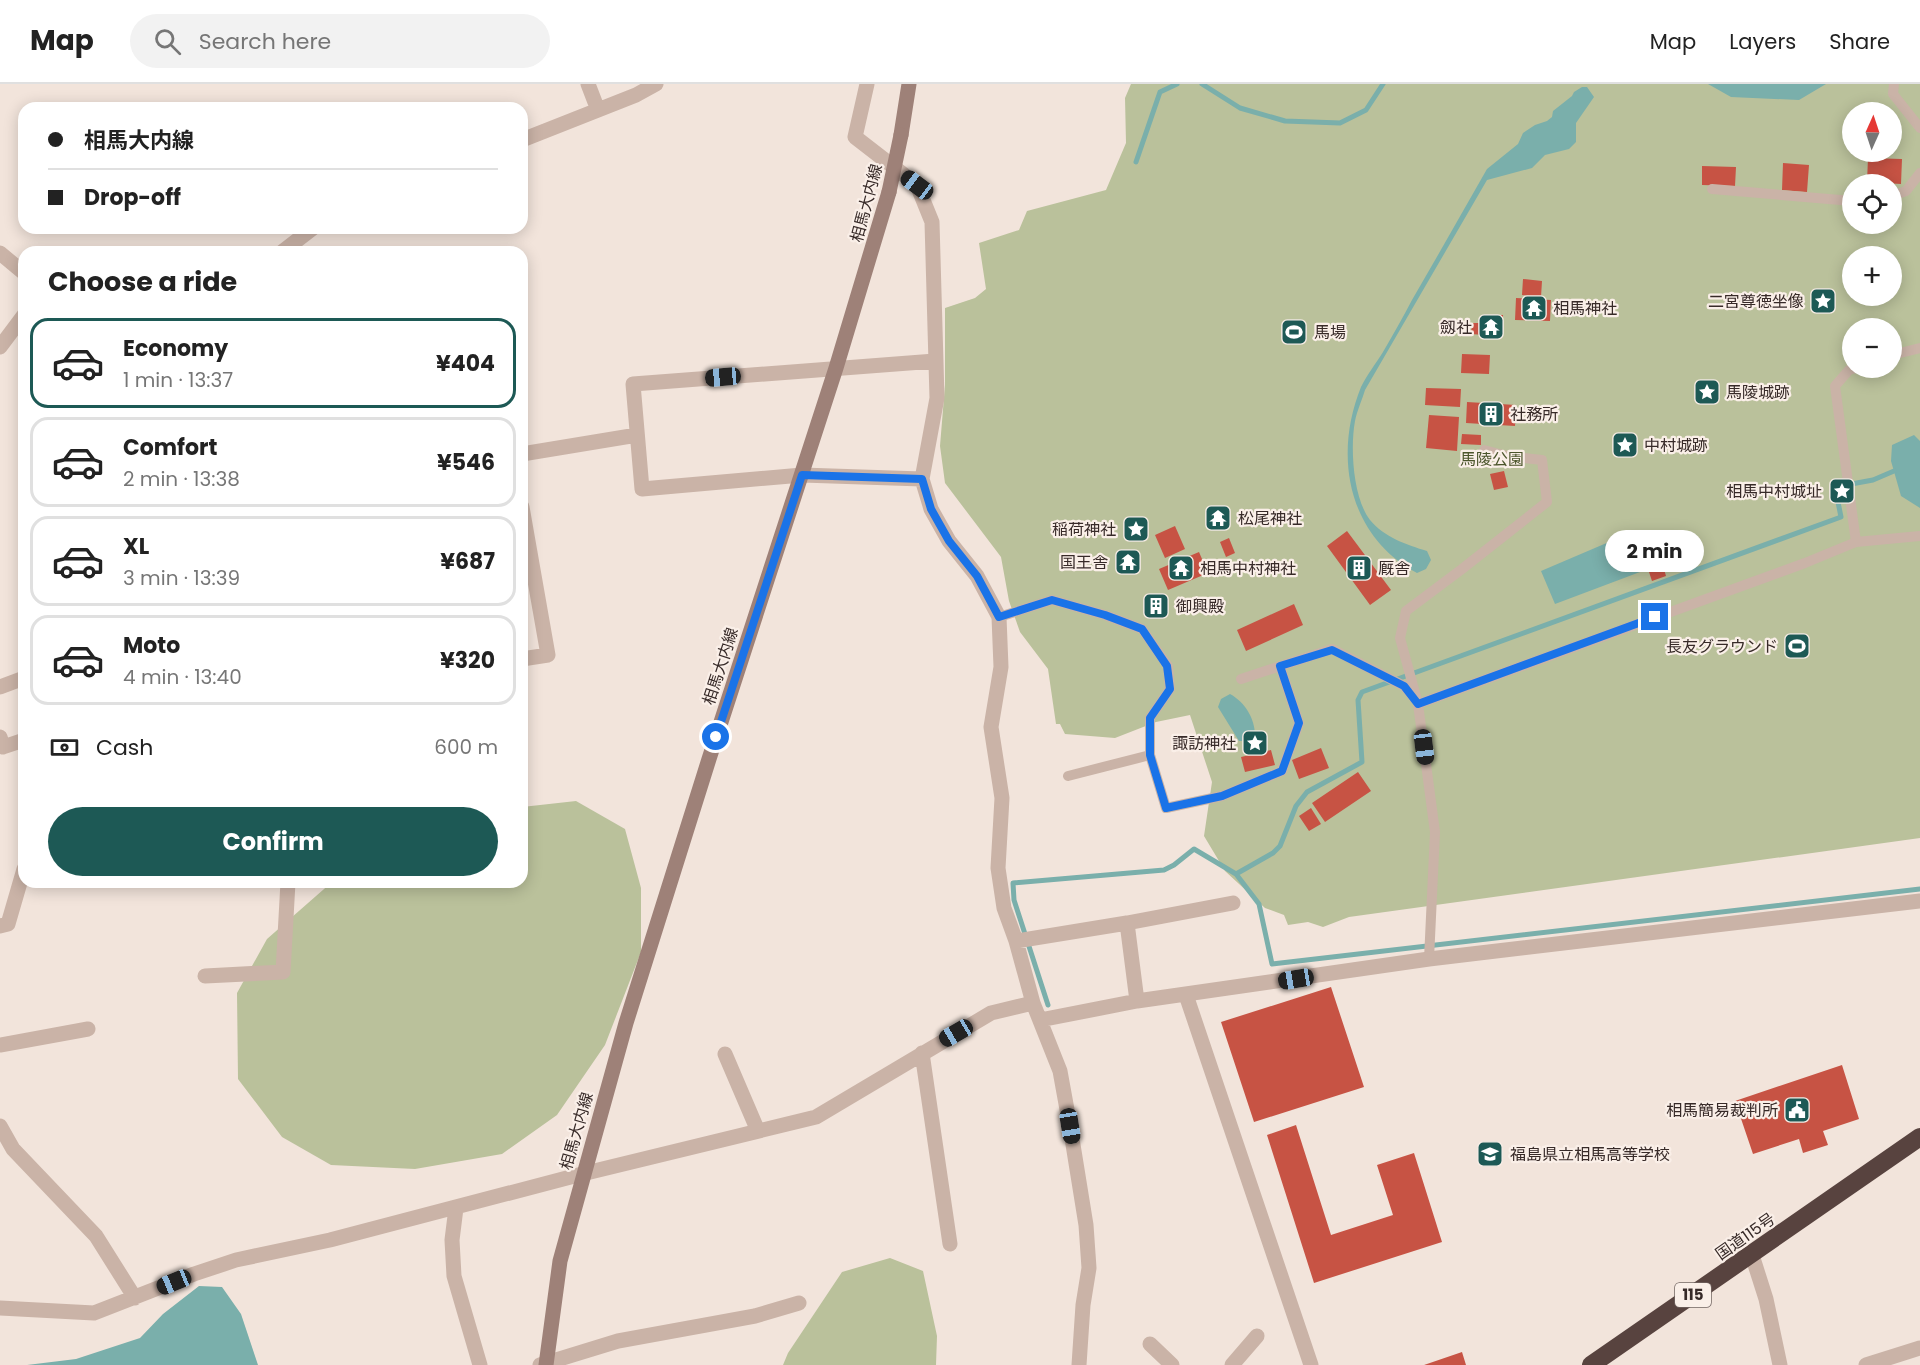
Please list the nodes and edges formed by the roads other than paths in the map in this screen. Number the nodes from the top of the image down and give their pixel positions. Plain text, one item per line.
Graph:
1 (588, 84) edge
2 (656, 84) edge
3 (867, 84) edge
4 (909, 84) edge
5 (1894, 84) edge
6 (633, 90) edge
7 (598, 110) junction
8 (1920, 128) edge
9 (528, 138) edge
10 (1920, 173) edge
11 (1712, 189) dead end
12 (1902, 192) edge
13 (1842, 200) edge
14 (305, 234) edge
15 (290, 246) edge
16 (0, 253) edge
17 (18, 268) edge
18 (18, 323) edge
19 (0, 348) edge
20 (1920, 348) edge
21 (1902, 353) edge
22 (935, 361) junction
23 (836, 368) junction
24 (1842, 378) edge
25 (638, 435) junction
26 (1484, 450) dead end
27 (528, 452) edge
28 (802, 475) junction
29 (922, 479) junction
30 (1920, 536) edge
31 (528, 541) edge
32 (1856, 542) junction
33 (999, 617) junction
34 (528, 658) edge
35 (1280, 666) junction
36 (1241, 679) dead end
37 (18, 680) edge
38 (0, 687) edge
39 (1418, 704) junction
40 (0, 738) edge
41 (18, 742) edge
42 (1150, 755) junction
43 (1068, 776) dead end
44 (18, 888) edge
45 (288, 888) edge
46 (1920, 901) edge
47 (1233, 903) dead end
48 (1127, 923) junction
49 (0, 926) edge
50 (1016, 941) junction
51 (1429, 959) junction
52 (205, 976) dead end
53 (1186, 995) junction
54 (1137, 1001) junction
55 (1034, 1004) junction
56 (1040, 1020) junction
57 (88, 1029) dead end
58 (0, 1045) edge
59 (922, 1053) junction
60 (725, 1054) dead end
61 (0, 1126) edge
62 (758, 1131) junction
63 (1920, 1137) edge
64 (582, 1174) junction
65 (456, 1208) junction
66 (950, 1244) dead end
67 (1752, 1255) junction
68 (135, 1298) junction
69 (800, 1303) dead end
70 (0, 1308) edge
71 (1257, 1336) dead end
72 (1150, 1344) dead end
73 (1920, 1348) edge
74 (544, 1364) edge
75 (480, 1365) edge
76 (1079, 1365) edge
77 (1172, 1365) edge
78 (1232, 1365) edge
79 (1311, 1365) edge
80 (1591, 1365) edge
81 (1780, 1365) edge
82 (1866, 1365) edge

1 - 7 street
2 - 6 street
3 - 22 street
4 - 23 main road, 相馬大内線, bridge
5 - 8 lane
6 - 7 street
7 - 9 street
10 - 12 lane
11 - 13 lane
14 - 15 street
16 - 17 street
18 - 19 street
20 - 21 lane
22 - 23 street
22 - 29 street
23 - 25 street
23 - 28 main road, 相馬大内線
24 - 32 lane
25 - 27 street
25 - 28 street
26 - 39 lane
28 - 29 street
28 - 64 main road, 相馬大内線
29 - 33 street
30 - 32 lane
31 - 34 street
32 - 39 lane
33 - 42 lane
33 - 50 street
35 - 36 lane
35 - 39 lane
35 - 42 lane
37 - 38 street
39 - 51 lane
40 - 41 street
42 - 43 lane
44 - 49 street
45 - 52 street
46 - 51 street
47 - 48 street
48 - 50 street
48 - 54 street
50 - 55 street
51 - 53 street
53 - 54 street
53 - 79 street
54 - 56 street
55 - 56 street
55 - 59 street
56 - 76 street
57 - 58 street
59 - 62 street
59 - 66 street
60 - 62 street
61 - 68 street
62 - 64 street
63 - 67 highway, 国道115号 / 115
64 - 65 street
64 - 74 main road, 相馬大内線
65 - 68 street
65 - 75 street
67 - 80 highway, 国道115号 / 115
67 - 81 street
68 - 70 street
69 - 74 street
71 - 78 street
72 - 77 street
73 - 82 street

